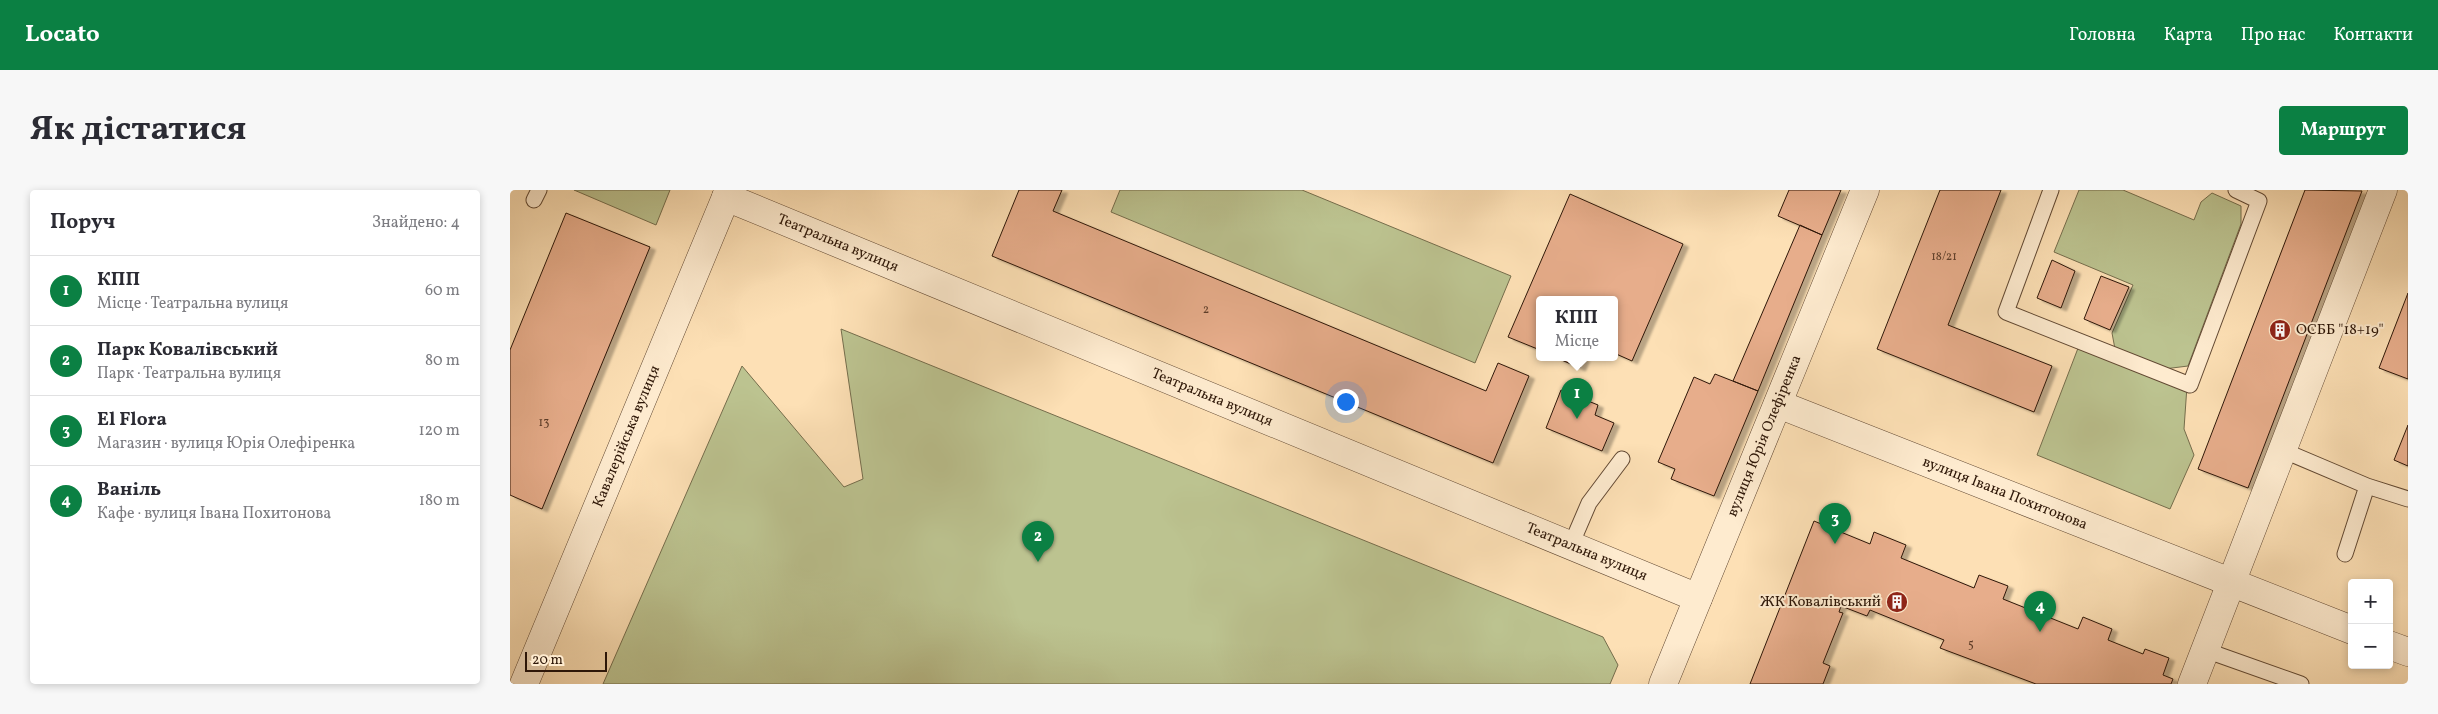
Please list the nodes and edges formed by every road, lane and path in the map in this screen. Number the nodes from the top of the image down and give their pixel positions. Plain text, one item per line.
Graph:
1 (1866, 190) edge
2 (2051, 190) edge
3 (2236, 190) edge
4 (2383, 190) edge
5 (727, 194) edge
6 (1778, 404) junction
7 (2282, 450) junction
8 (1622, 459) dead end
9 (2367, 486) junction
10 (2408, 500) edge
11 (1571, 545) junction
12 (2345, 554) dead end
13 (2232, 583) junction
14 (1698, 598) junction
15 (2348, 628) edge
16 (2393, 646) edge
17 (2205, 650) junction
18 (2408, 652) edge
19 (524, 684) edge
20 (1663, 684) edge
21 (2192, 684) edge
22 (2301, 684) edge

1 - 6 street, вулиця Юрія Олефіренка
2 - 3 lane
4 - 7 street
5 - 11 street, Театральна вулиця
5 - 19 street, Кавалерійська вулиця
6 - 13 street, вулиця Івана Похитонова
6 - 14 street, вулиця Юрія Олефіренка
7 - 9 lane
7 - 13 street
8 - 11 lane
9 - 10 lane
9 - 12 lane
11 - 14 street, Театральна вулиця
13 - 15 street, вулиця Івана Похитонова
13 - 17 street
14 - 20 street, вулиця Юрія Олефіренка
16 - 18 street
17 - 21 street
17 - 22 lane

